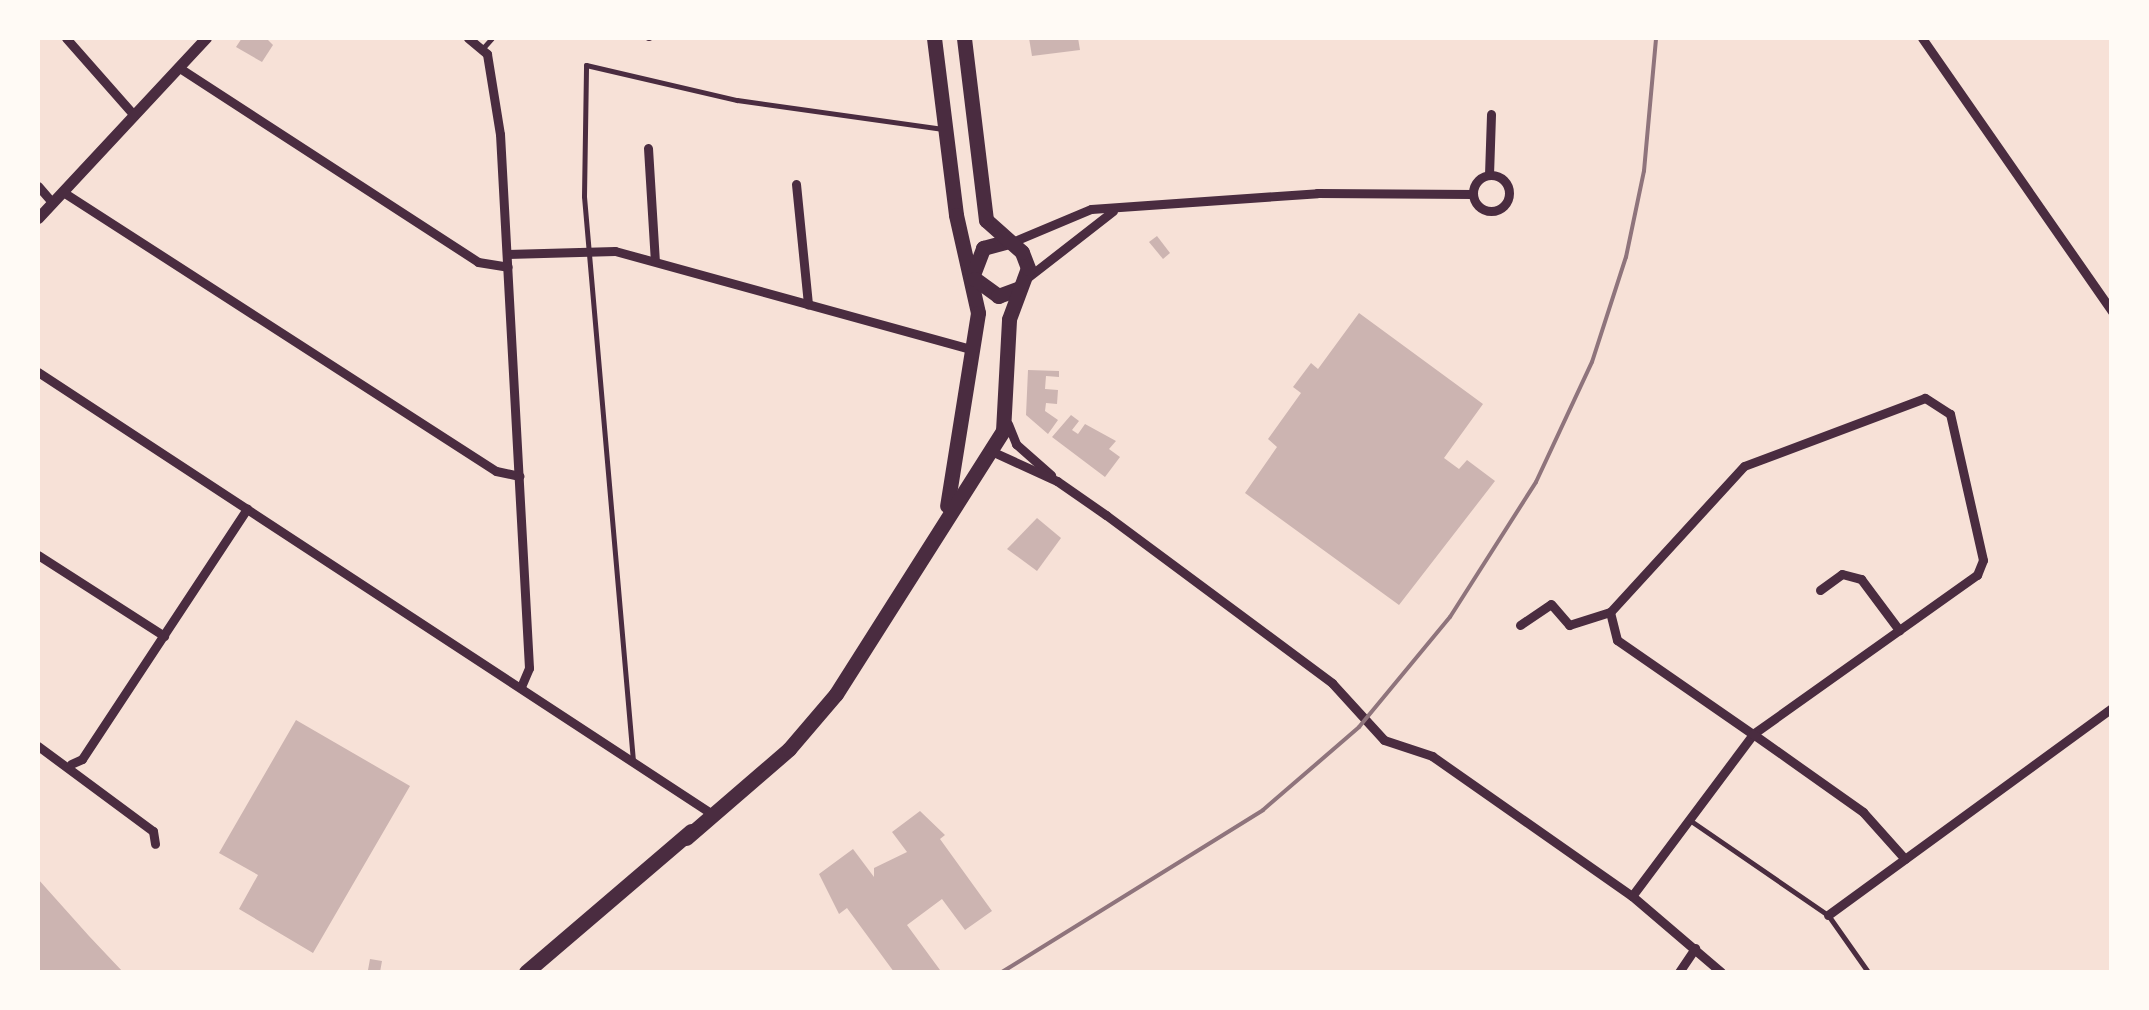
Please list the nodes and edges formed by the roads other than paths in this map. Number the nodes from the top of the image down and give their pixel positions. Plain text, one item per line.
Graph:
1 (66, 38) edge
2 (206, 38) edge
3 (468, 38) edge
4 (492, 38) edge
5 (934, 38) edge
6 (964, 38) edge
7 (1922, 38) edge
8 (483, 48) junction
9 (178, 67) junction
10 (1491, 114) dead end
11 (134, 115) junction
12 (946, 129) junction
13 (648, 148) dead end
14 (1489, 175) junction
15 (796, 184) dead end
16 (38, 186) edge
17 (63, 192) junction
18 (1473, 194) junction
19 (52, 202) junction
20 (1115, 210) junction
21 (38, 218) edge
22 (1008, 243) junction
23 (590, 250) junction
24 (507, 254) junction
25 (656, 261) junction
26 (508, 266) junction
27 (974, 276) junction
28 (1023, 283) junction
29 (808, 304) junction
30 (2112, 311) edge
31 (974, 350) junction
32 (38, 372) edge
33 (1007, 416) junction
34 (962, 431) junction
35 (988, 451) junction
36 (519, 476) junction
37 (1057, 481) junction
38 (247, 508) junction
39 (946, 511) junction
40 (38, 555) edge
41 (1820, 590) dead end
42 (1610, 612) junction
43 (1520, 625) dead end
44 (1899, 630) junction
45 (164, 636) junction
46 (521, 687) junction
47 (2112, 708) edge
48 (1753, 734) junction
49 (38, 746) edge
50 (633, 761) junction
51 (71, 764) junction
52 (733, 797) junction
53 (710, 812) junction
54 (1688, 819) junction
55 (686, 838) junction
56 (155, 844) dead end
57 (1905, 859) junction
58 (1632, 896) junction
59 (1828, 915) junction
60 (1696, 948) junction
61 (526, 971) edge
62 (1679, 972) edge
63 (1721, 972) edge
64 (1868, 972) edge

1 - 11 street
2 - 9 street
3 - 8 street
4 - 8 lane
5 - 12 highway
6 - 22 highway
7 - 30 street
8 - 24 street
9 - 11 street
9 - 26 street
10 - 14 street
11 - 17 street
12 - 23 lane
12 - 27 highway
13 - 25 street
14 - 18 street
14 - 18 street
15 - 29 street
16 - 19 street
17 - 19 street
17 - 36 street
18 - 20 street
19 - 21 street
20 - 22 street
20 - 28 street
22 - 27 highway
22 - 28 highway
23 - 24 street
23 - 25 street
23 - 50 lane
24 - 26 street
25 - 29 street
26 - 36 street
27 - 28 highway
27 - 31 highway
28 - 33 highway
29 - 31 street
31 - 34 highway
32 - 38 street
33 - 35 highway
33 - 37 street
34 - 35 highway
34 - 39 highway
35 - 37 street
35 - 39 highway
36 - 46 street
37 - 58 street
38 - 45 street
38 - 46 street
39 - 52 highway
40 - 45 street
41 - 44 street
42 - 43 street
42 - 44 street
42 - 48 street
44 - 48 street
45 - 51 street
46 - 50 street
47 - 57 street
48 - 54 street
48 - 57 street
49 - 51 street
50 - 53 street
51 - 56 street
52 - 53 highway
52 - 55 highway
53 - 55 highway
54 - 58 street
54 - 59 lane
55 - 61 highway
57 - 59 street
58 - 60 street
59 - 64 lane
60 - 62 street
60 - 63 street

